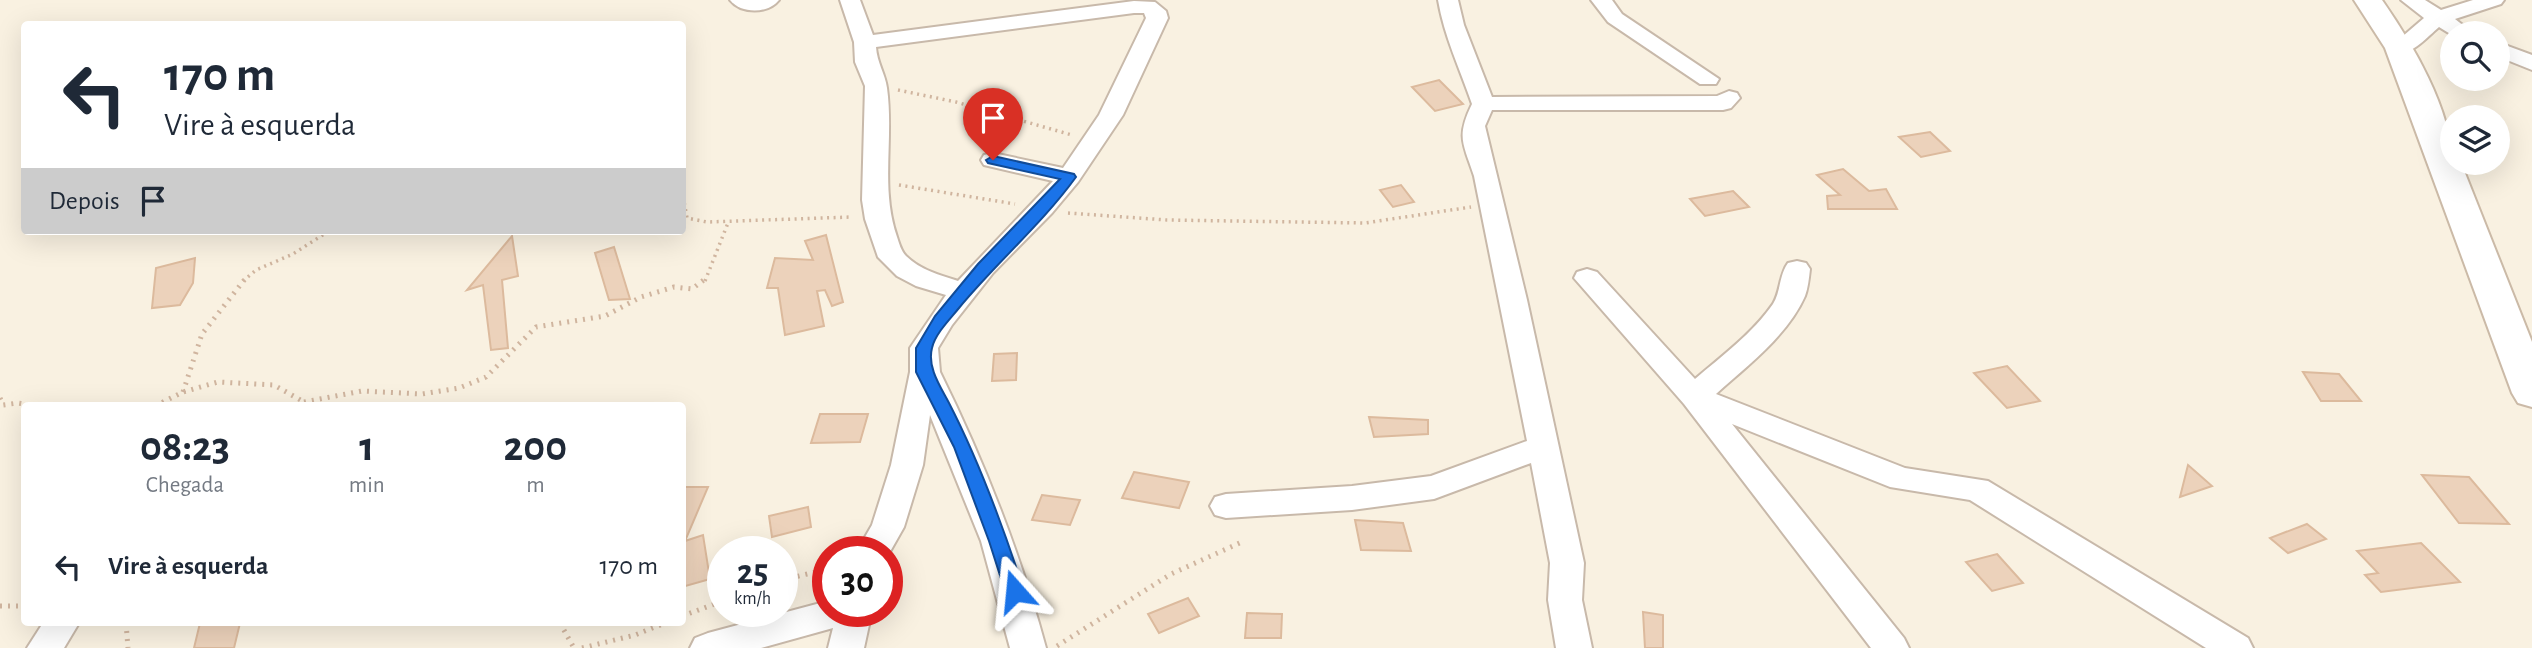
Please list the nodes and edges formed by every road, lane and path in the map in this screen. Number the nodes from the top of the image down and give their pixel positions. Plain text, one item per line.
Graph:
1 (740, 0) edge
2 (769, 0) edge
3 (850, 0) edge
4 (1448, 0) edge
5 (1601, 0) edge
6 (2368, 0) edge
7 (2410, 0) edge
8 (2494, 0) edge
9 (2437, 18) junction
10 (2442, 21) edge
11 (865, 42) junction
12 (2400, 48) junction
13 (2510, 53) edge
14 (2532, 62) edge
15 (1708, 79) dead end
16 (876, 86) junction
17 (1729, 98) dead end
18 (1483, 104) junction
19 (1096, 140) junction
20 (993, 160) dead end
21 (1069, 177) junction
22 (874, 181) junction
23 (1491, 203) junction
24 (1043, 208) junction
25 (686, 212) edge
26 (878, 219) junction
27 (728, 223) junction
28 (323, 235) edge
29 (1797, 269) dead end
30 (1587, 278) dead end
31 (963, 291) junction
32 (925, 372) junction
33 (183, 392) junction
34 (2532, 393) edge
35 (1694, 397) junction
36 (0, 398) edge
37 (163, 402) edge
38 (301, 402) edge
39 (313, 402) edge
40 (1, 406) edge
41 (21, 406) edge
42 (1542, 447) junction
43 (1226, 506) dead end
44 (883, 536) edge
45 (1244, 541) dead end
46 (0, 606) edge
47 (21, 606) edge
48 (707, 607) edge
49 (686, 615) edge
50 (812, 619) edge
51 (60, 626) edge
52 (126, 626) edge
53 (562, 626) edge
54 (658, 626) edge
55 (851, 627) edge
56 (45, 648) edge
57 (128, 648) edge
58 (574, 648) edge
59 (582, 648) edge
60 (708, 648) edge
61 (846, 648) edge
62 (1028, 648) edge
63 (1054, 648) edge
64 (1574, 648) edge
65 (1891, 648) edge
66 (2235, 648) edge

1 - 2 street
3 - 11 street
4 - 18 street
5 - 15 street
6 - 12 main road
7 - 9 street
8 - 9 street
9 - 10 street
9 - 12 street
11 - 16 street
11 - 19 street
12 - 34 main road
13 - 14 street
16 - 19 path
16 - 22 street
17 - 18 street
18 - 23 street
19 - 21 street
20 - 21 street
21 - 24 street
22 - 24 path
22 - 26 street
23 - 24 path
23 - 42 street
24 - 31 street
25 - 27 path
26 - 27 path
26 - 31 street
27 - 39 path
28 - 33 path
29 - 35 street
30 - 35 street
31 - 32 street
32 - 44 street
32 - 62 street
33 - 37 path
33 - 38 path
35 - 65 street
35 - 66 street
36 - 40 path
40 - 41 path
42 - 43 street
42 - 64 street
45 - 63 path
46 - 47 path
48 - 49 path
50 - 60 street
51 - 56 street
52 - 57 path
53 - 58 path
54 - 59 path
55 - 61 street

